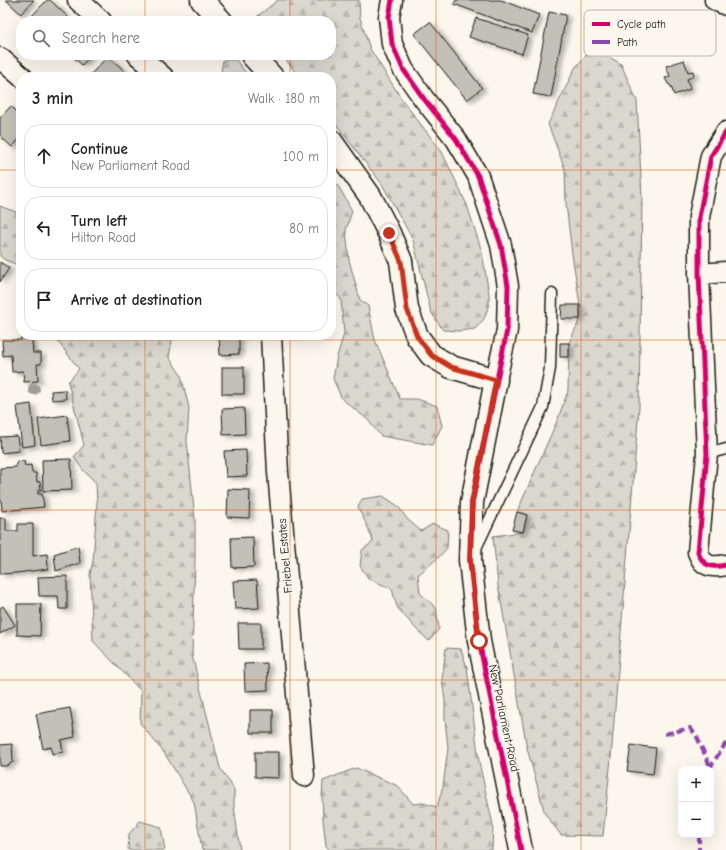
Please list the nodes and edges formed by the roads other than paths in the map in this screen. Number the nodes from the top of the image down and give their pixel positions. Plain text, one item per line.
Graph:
1 (78, 0) edge
2 (202, 0) edge
3 (392, 0) edge
4 (96, 16) edge
5 (216, 16) edge
6 (0, 58) edge
7 (143, 60) edge
8 (257, 60) edge
9 (16, 72) edge
10 (157, 72) edge
11 (267, 72) edge
12 (726, 132) edge
13 (336, 148) edge
14 (726, 272) edge
15 (699, 274) junction
16 (552, 294) dead end
17 (271, 340) edge
18 (496, 380) junction
19 (717, 452) edge
20 (470, 560) junction
21 (726, 565) edge
22 (304, 776) dead end
23 (521, 850) edge

1 - 4 street
2 - 5 street
3 - 18 street, New Parliament Road
6 - 9 street
7 - 10 street
8 - 11 street
12 - 15 street
13 - 18 street
14 - 15 street
15 - 19 street
16 - 20 lane
17 - 22 street, Friebel Estates
18 - 20 street, New Parliament Road
19 - 21 street
20 - 23 street, New Parliament Road

